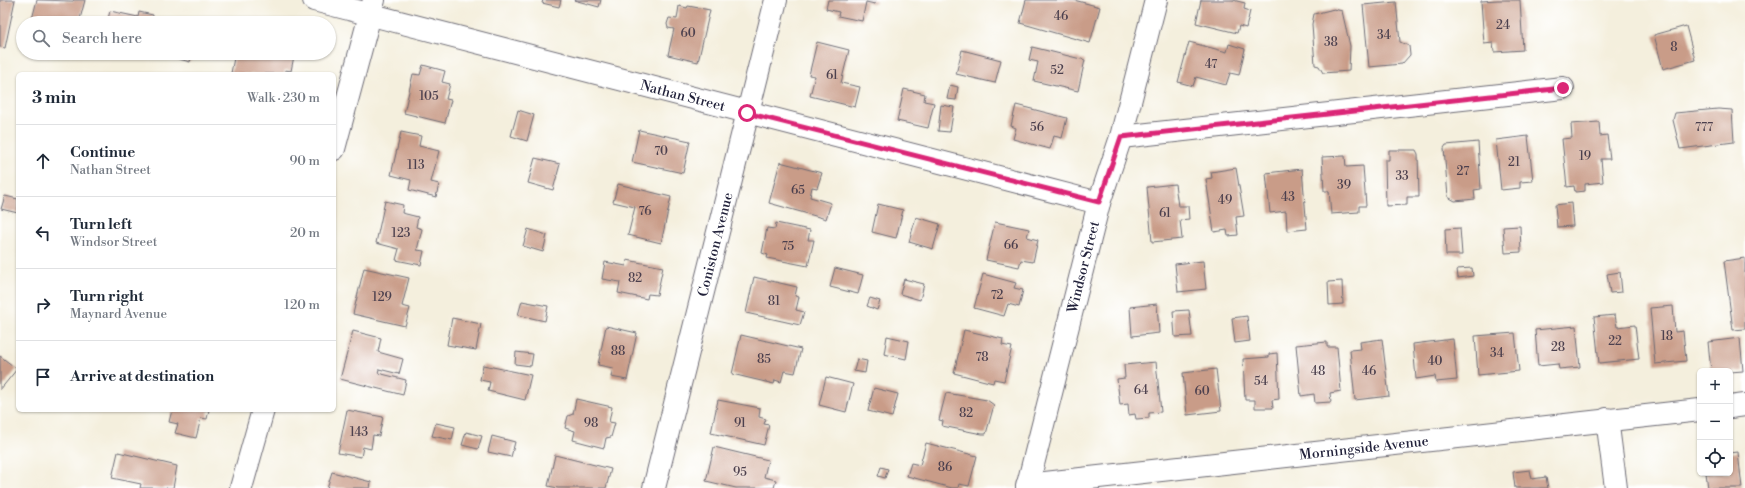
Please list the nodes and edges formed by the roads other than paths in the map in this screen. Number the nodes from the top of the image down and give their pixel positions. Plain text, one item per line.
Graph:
1 (314, 0) edge
2 (776, 0) edge
3 (1156, 0) edge
4 (372, 7) edge
5 (1563, 88) dead end
6 (747, 113) junction
7 (1121, 137) junction
8 (336, 142) edge
9 (1099, 202) junction
10 (1745, 405) edge
11 (1733, 407) edge
12 (1697, 410) edge
13 (262, 412) edge
14 (1607, 419) junction
15 (1027, 486) edge
16 (241, 488) edge
17 (654, 488) edge
18 (1616, 488) edge

1 - 4 street, Nathan Street
2 - 6 street, Coniston Avenue
3 - 7 street, Windsor Street
4 - 6 street, Nathan Street
4 - 8 street
5 - 7 street
6 - 9 street, Nathan Street
6 - 17 street, Coniston Avenue
7 - 9 street, Windsor Street
9 - 15 street, Windsor Street
10 - 11 street
12 - 14 street, Morningside Avenue
13 - 16 street
14 - 15 street, Morningside Avenue
14 - 18 street

